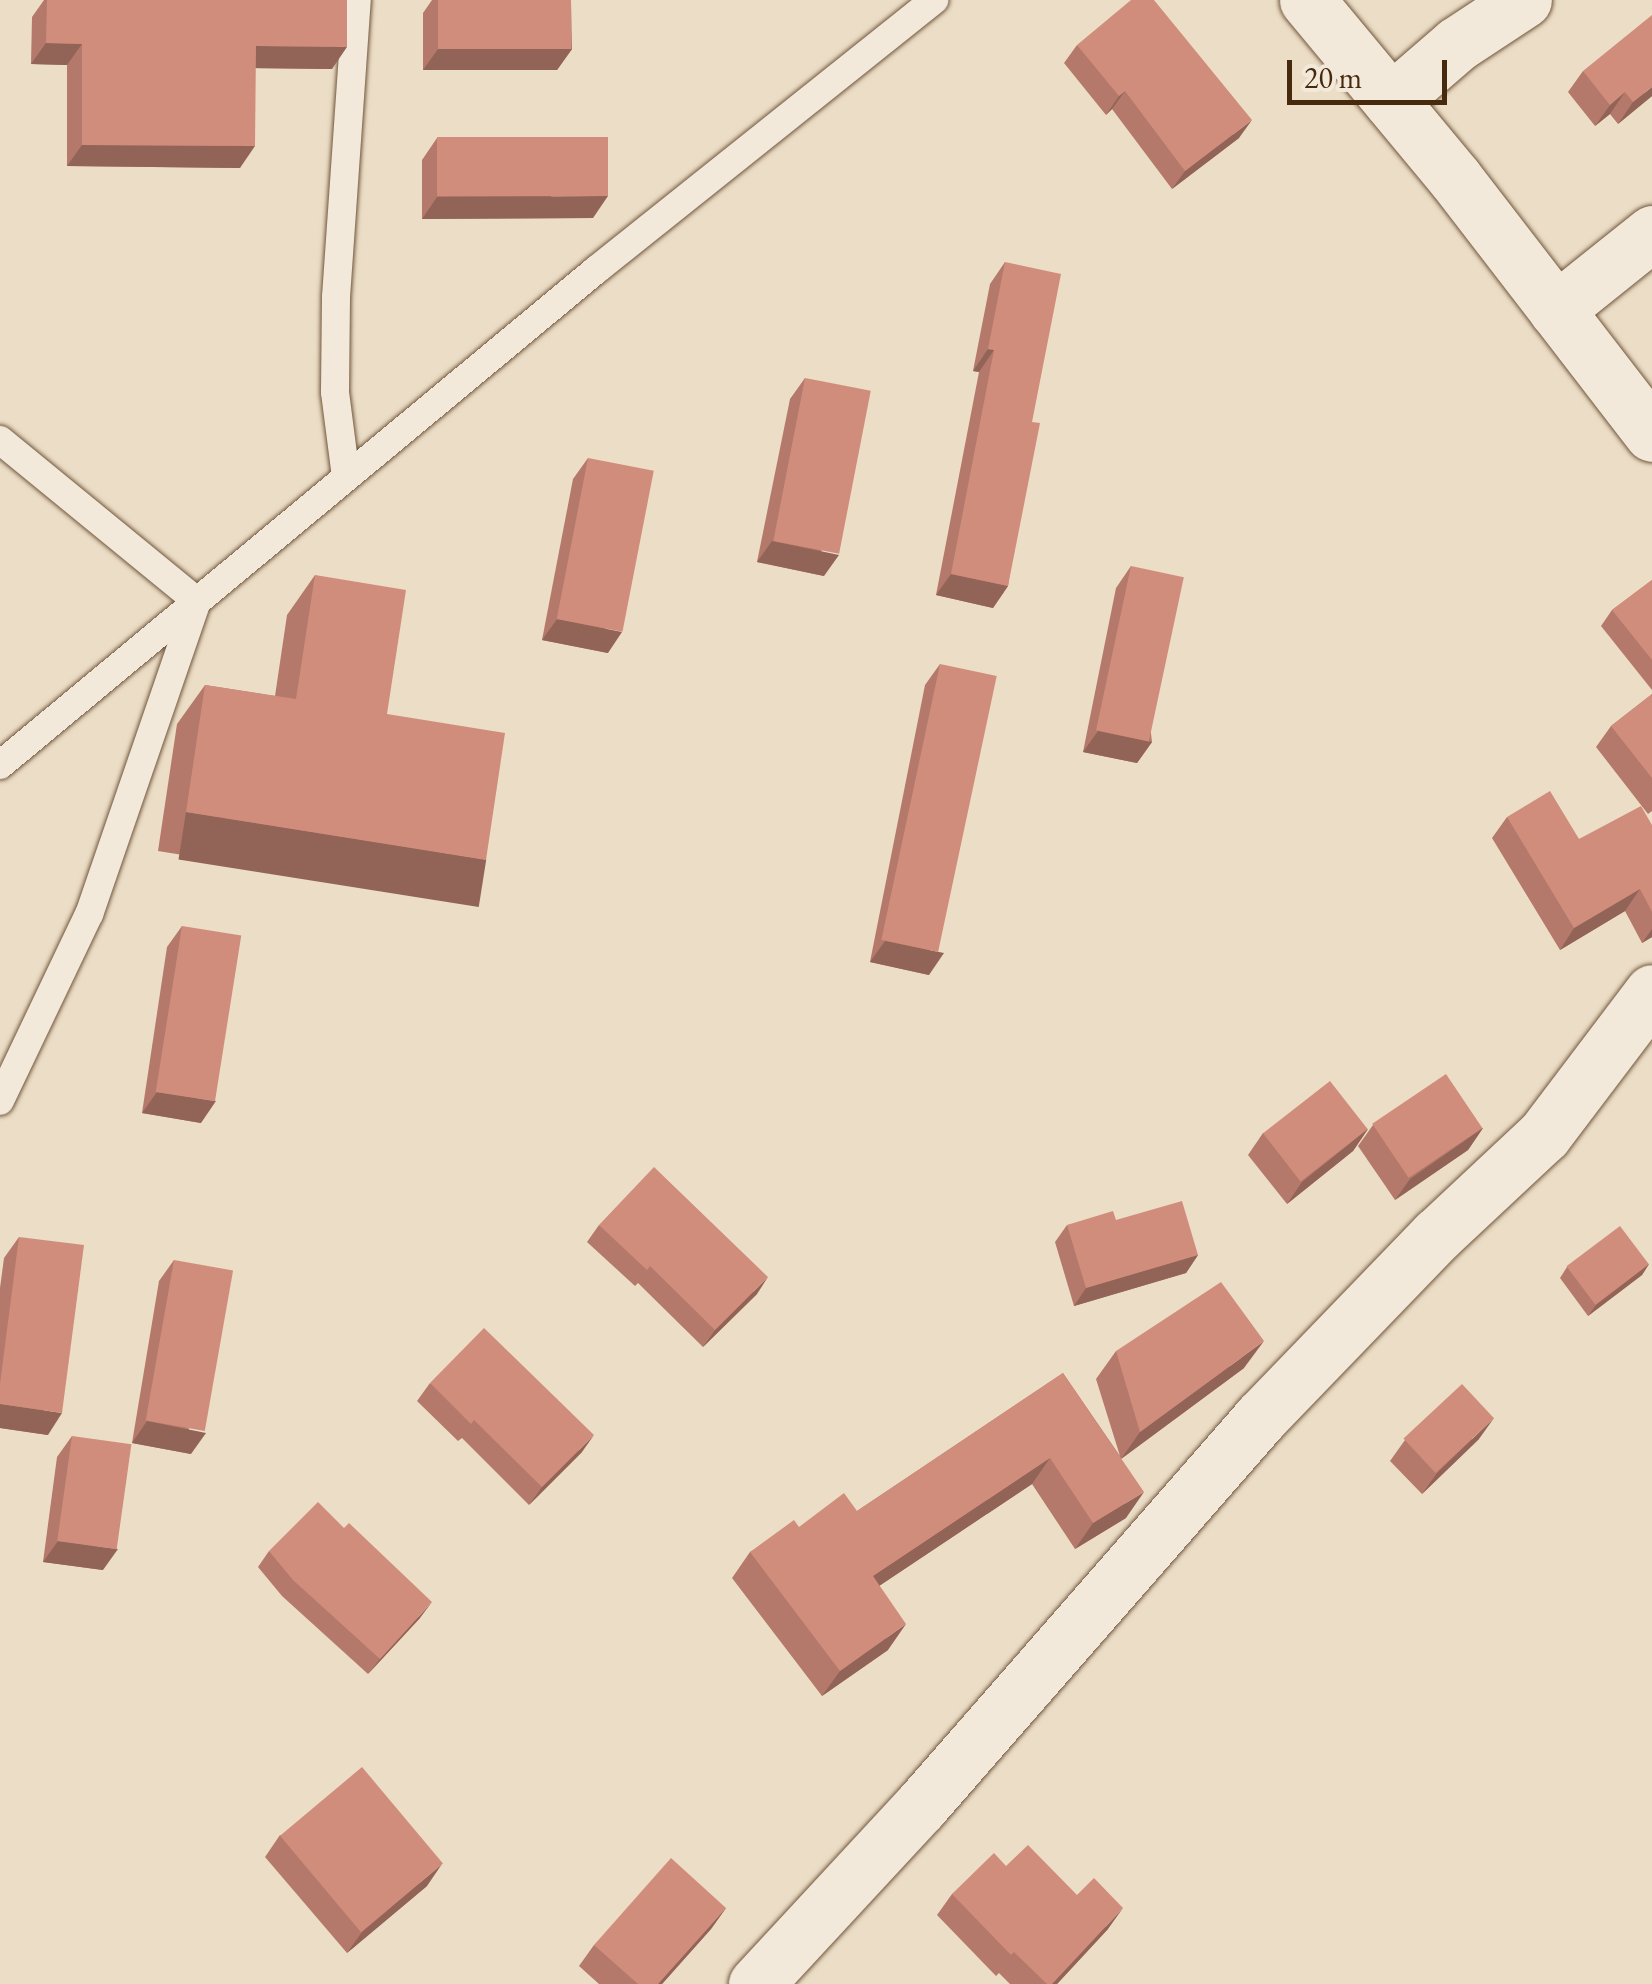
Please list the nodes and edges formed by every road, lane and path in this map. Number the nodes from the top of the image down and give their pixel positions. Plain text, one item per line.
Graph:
1 (357, 0) edge
2 (934, 0) edge
3 (1307, 0) edge
4 (1524, 0) edge
5 (1391, 100) junction
6 (1652, 233) edge
7 (1556, 310) junction
8 (1652, 434) edge
9 (0, 440) edge
10 (346, 477) junction
11 (197, 601) junction
12 (0, 765) edge
13 (1652, 992) edge
14 (0, 1100) edge
15 (756, 1984) edge

1 - 10 lane
2 - 10 lane
3 - 5 street
4 - 5 street
5 - 7 street
6 - 7 street
7 - 8 street
9 - 11 lane
10 - 11 lane
11 - 12 lane
11 - 14 lane
13 - 15 street

